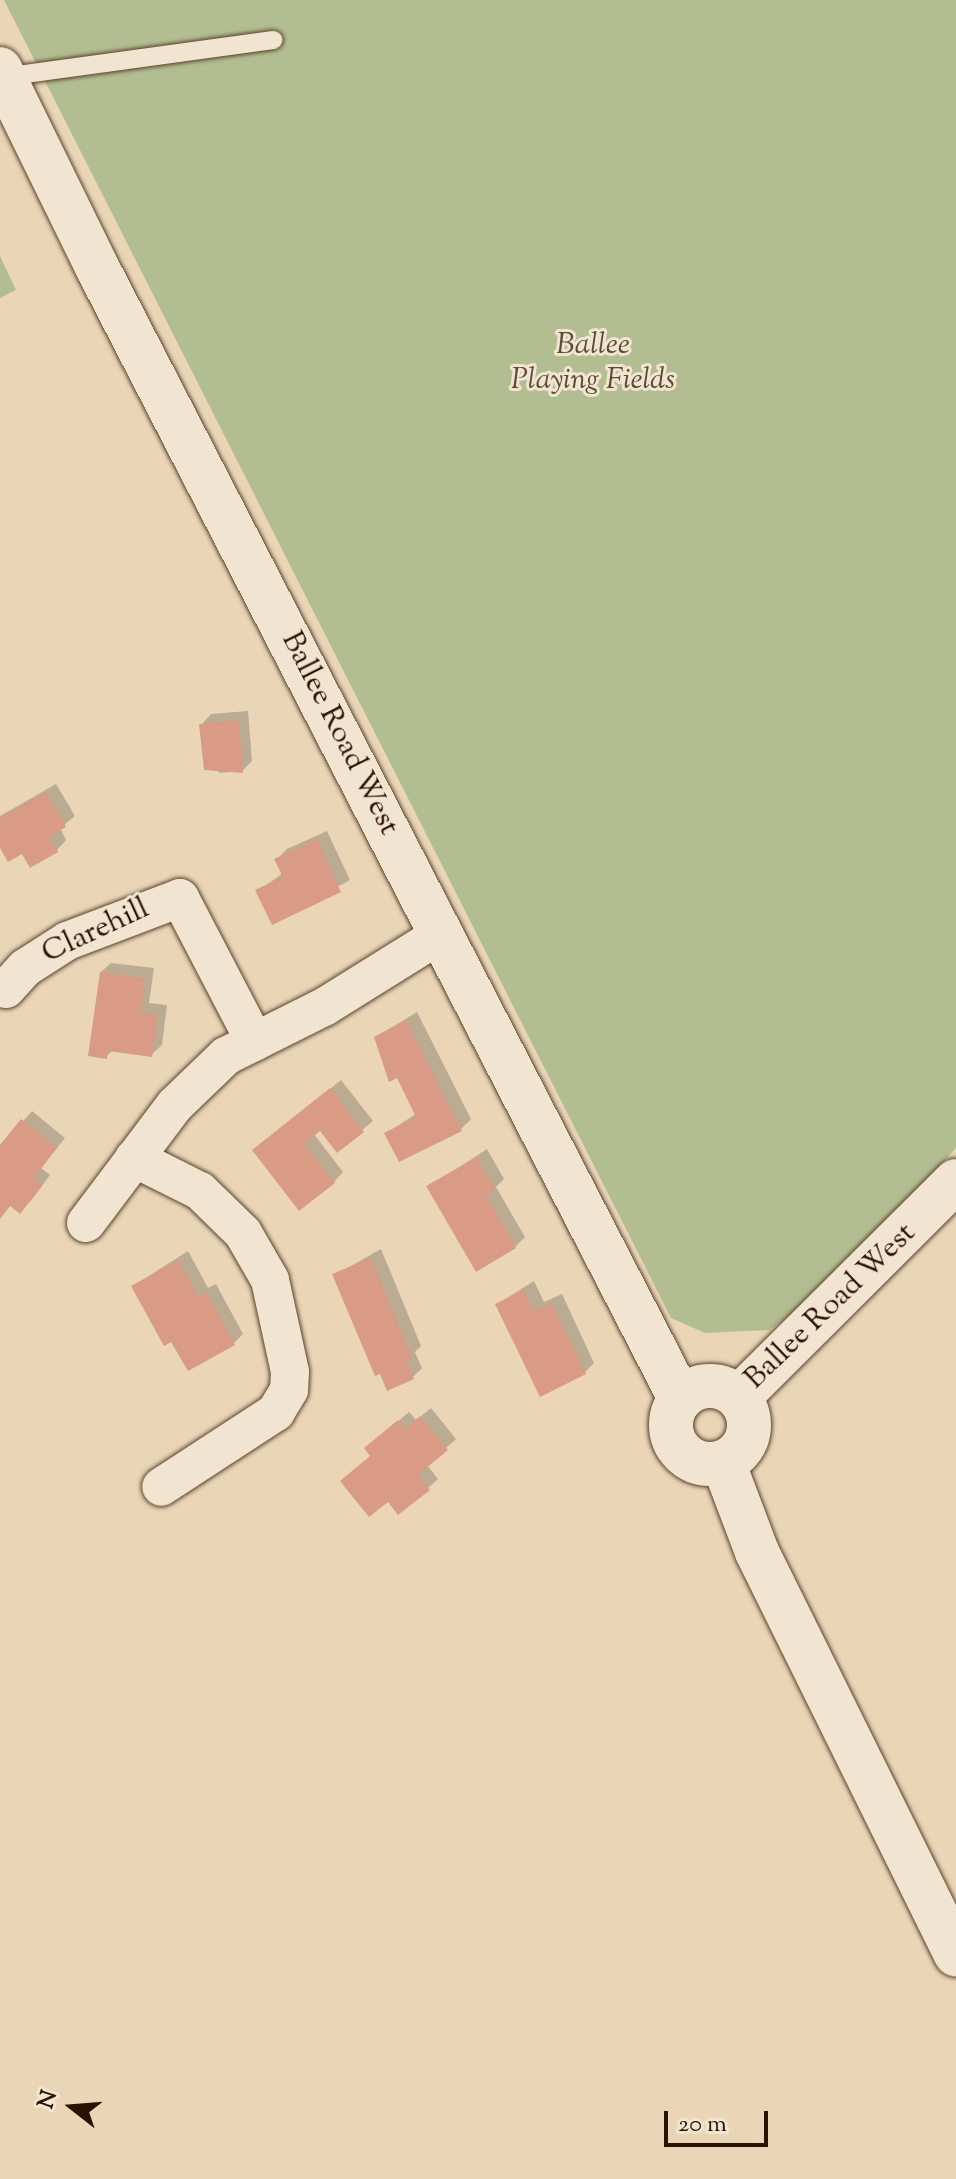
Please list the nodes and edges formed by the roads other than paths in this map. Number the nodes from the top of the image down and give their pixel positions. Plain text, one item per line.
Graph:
1 (273, 40) dead end
2 (1, 74) edge
3 (443, 933) junction
4 (3, 982) edge
5 (255, 1042) junction
6 (134, 1158) junction
7 (956, 1181) edge
8 (86, 1223) dead end
9 (739, 1397) junction
10 (680, 1398) junction
11 (723, 1462) junction
12 (161, 1487) dead end
13 (956, 1954) edge

1 - 2 lane
2 - 3 street, Ballee Road West
3 - 5 street
3 - 10 street, Ballee Road West
4 - 5 street, Clarehill
5 - 6 street
6 - 8 street
6 - 12 street
7 - 9 street, Ballee Road West
9 - 10 street
9 - 11 street
10 - 11 street
11 - 13 street

